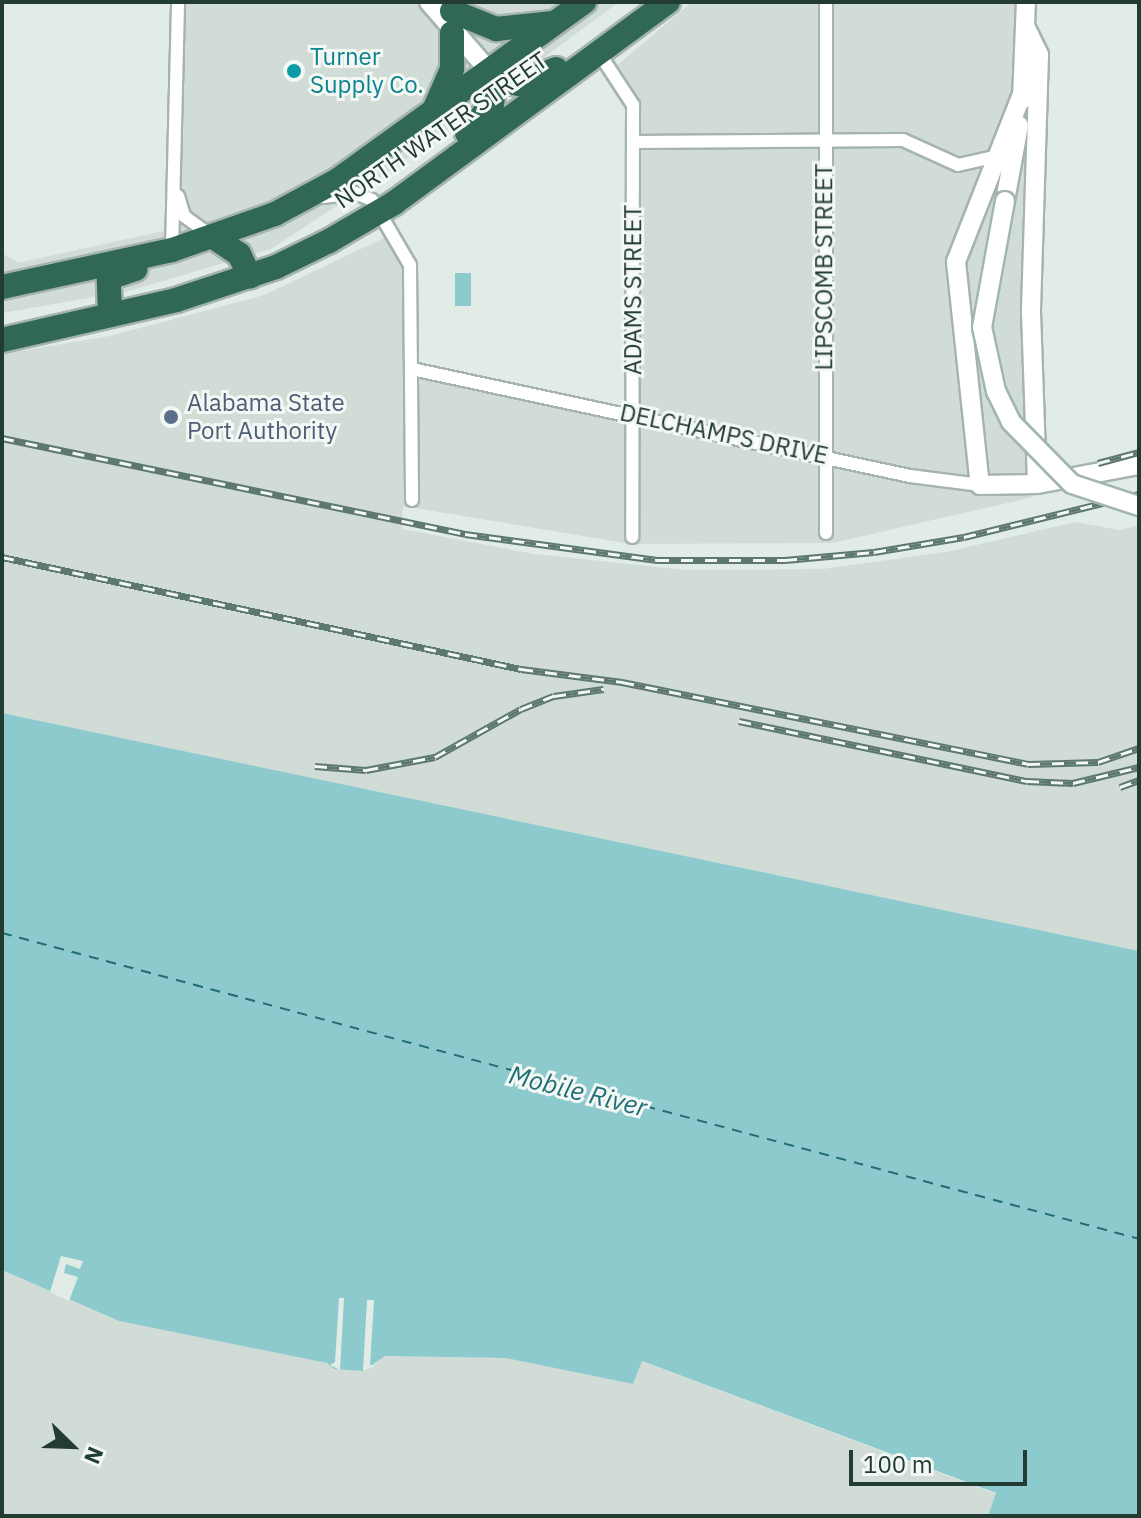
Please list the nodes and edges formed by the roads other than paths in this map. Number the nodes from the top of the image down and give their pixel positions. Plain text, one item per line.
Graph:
1 (178, 2) edge
2 (584, 2) edge
3 (657, 2) edge
4 (668, 2) edge
5 (826, 2) edge
6 (1026, 2) edge
7 (445, 12) edge
8 (557, 22) junction
9 (1026, 28) junction
10 (599, 53) junction
11 (490, 72) junction
12 (1024, 89) junction
13 (432, 113) junction
14 (634, 142) junction
15 (824, 143) junction
16 (998, 156) junction
17 (177, 189) junction
18 (304, 200) junction
19 (390, 205) junction
20 (215, 238) junction
21 (172, 250) junction
22 (2, 271) edge
23 (250, 277) junction
24 (28, 283) junction
25 (2, 287) edge
26 (110, 315) junction
27 (2, 340) edge
28 (412, 369) junction
29 (633, 414) junction
30 (825, 456) junction
31 (1139, 465) edge
32 (1037, 484) junction
33 (980, 485) junction
34 (412, 500) dead end
35 (1139, 506) edge
36 (826, 533) dead end
37 (632, 537) dead end

1 - 17 street
2 - 8 highway, NORTH WATER STREET
3 - 11 highway
4 - 10 highway, NORTH WATER STREET
5 - 15 street, LIPSCOMB STREET
6 - 9 street
7 - 8 highway
7 - 11 street
7 - 13 highway
8 - 11 highway, NORTH WATER STREET
9 - 12 street
9 - 32 street
10 - 14 street, ADAMS STREET
10 - 19 highway, NORTH WATER STREET
11 - 13 highway, NORTH WATER STREET
11 - 19 highway
12 - 16 street
12 - 35 street, bridge
13 - 18 highway, NORTH WATER STREET
14 - 15 street
14 - 29 street, ADAMS STREET
15 - 16 street
15 - 30 street, LIPSCOMB STREET
16 - 33 street
17 - 20 street
17 - 21 street
18 - 19 street
18 - 20 highway, NORTH WATER STREET
19 - 23 highway, NORTH WATER STREET
19 - 28 street
20 - 21 highway, NORTH WATER STREET
20 - 23 highway
21 - 24 highway, NORTH WATER STREET
21 - 26 highway
22 - 24 highway
23 - 26 highway, NORTH WATER STREET
24 - 25 highway, NORTH WATER STREET
26 - 27 highway, NORTH WATER STREET
28 - 29 street, DELCHAMPS DRIVE
28 - 34 street
29 - 30 street, DELCHAMPS DRIVE
29 - 37 street, ADAMS STREET
30 - 33 street, DELCHAMPS DRIVE
30 - 36 street, LIPSCOMB STREET
31 - 32 street, DELCHAMPS DRIVE
32 - 33 street, DELCHAMPS DRIVE

